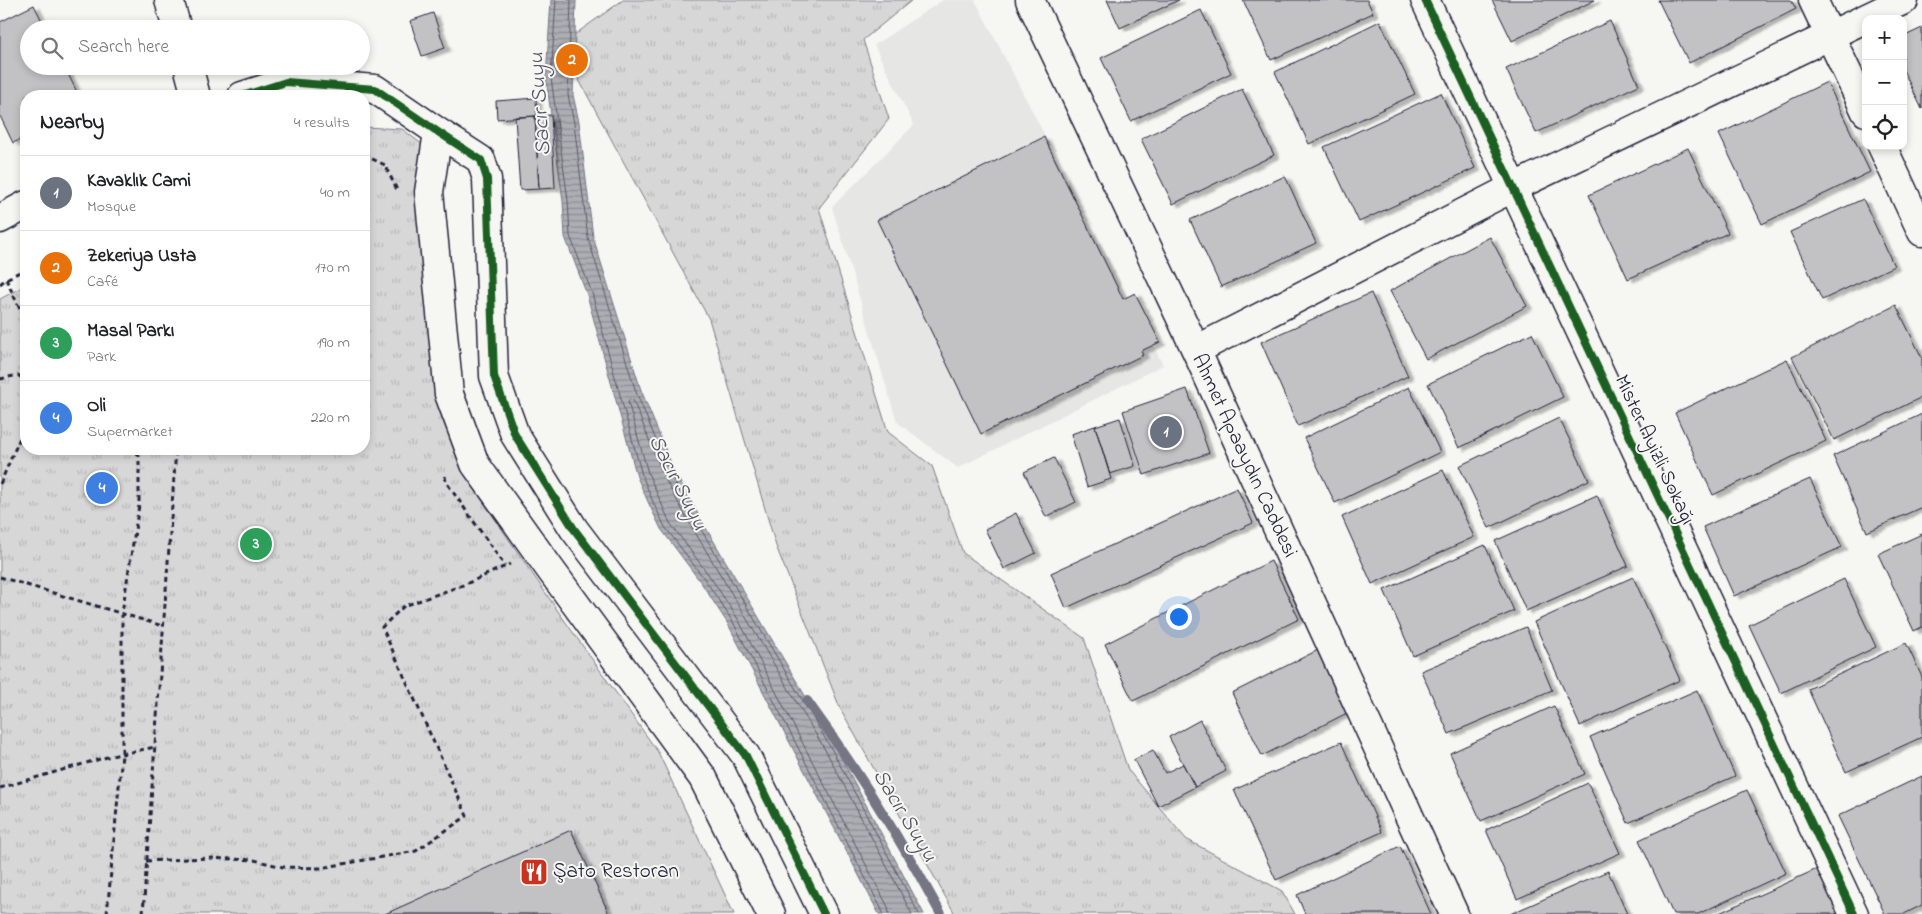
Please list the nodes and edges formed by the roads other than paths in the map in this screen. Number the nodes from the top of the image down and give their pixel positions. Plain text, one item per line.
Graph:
1 (169, 0) edge
2 (1030, 0) edge
3 (1425, 0) edge
4 (1813, 0) edge
5 (1904, 0) edge
6 (175, 20) edge
7 (1830, 36) junction
8 (190, 75) edge
9 (194, 90) edge
10 (261, 90) edge
11 (1863, 105) edge
12 (438, 132) junction
13 (1884, 150) edge
14 (1512, 188) junction
15 (20, 208) edge
16 (0, 219) edge
17 (1922, 232) edge
18 (1196, 350) junction
19 (771, 914) edge
20 (824, 914) edge
21 (1454, 914) edge
22 (1854, 914) edge

1 - 6 street
2 - 18 street, Ahmet Apaaydın Caddesi
3 - 14 street, Mister Ayizli Sokağı
4 - 7 street
5 - 7 street
7 - 11 street
7 - 14 street
8 - 9 street
10 - 12 street
12 - 19 street
12 - 20 street
13 - 17 street
14 - 18 street
14 - 22 street, Mister Ayizli Sokağı
15 - 16 street
18 - 21 street, Ahmet Apaaydın Caddesi

